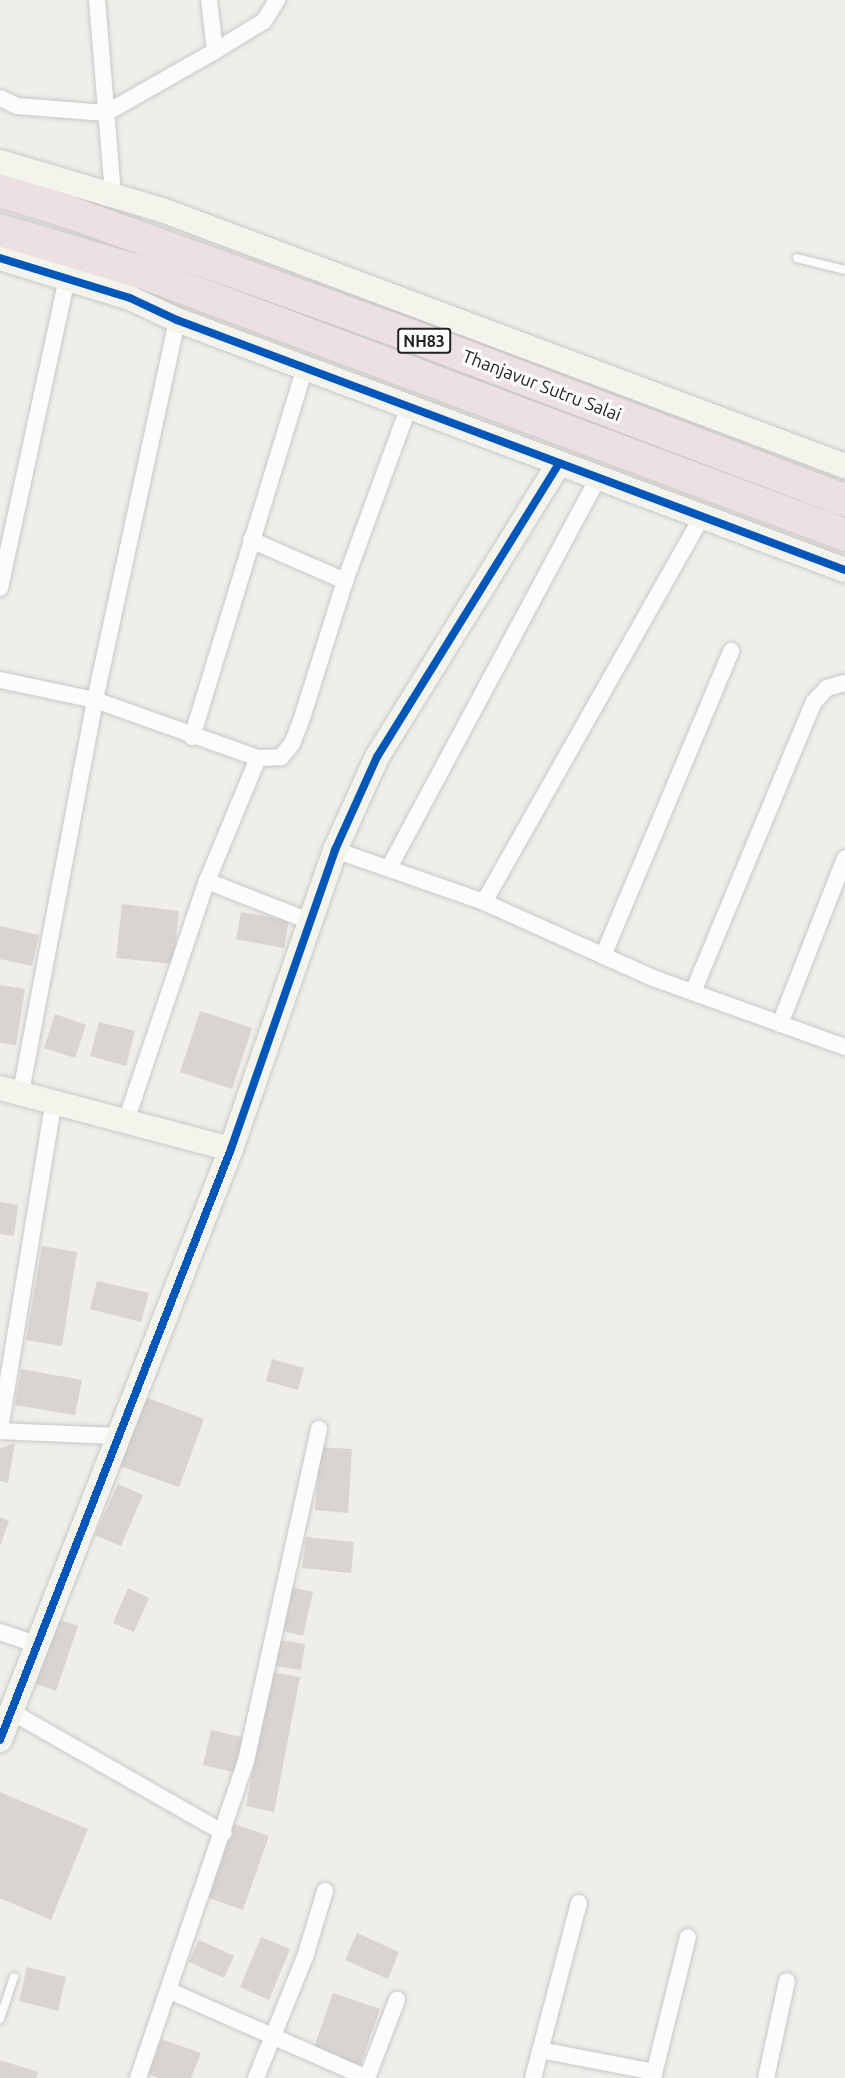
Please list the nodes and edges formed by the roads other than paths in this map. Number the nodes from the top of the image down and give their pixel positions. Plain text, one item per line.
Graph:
1 (96, 0) edge
2 (209, 0) edge
3 (277, 0) edge
4 (215, 51) junction
5 (0, 98) edge
6 (106, 113) junction
7 (0, 162) edge
8 (0, 191) edge
9 (113, 196) junction
10 (0, 230) edge
11 (0, 258) edge
12 (797, 258) dead end
13 (845, 270) edge
14 (68, 277) junction
15 (177, 320) junction
16 (305, 368) junction
17 (409, 406) junction
18 (558, 465) junction
19 (845, 466) edge
20 (598, 478) junction
21 (845, 500) edge
22 (701, 518) junction
23 (845, 534) edge
24 (251, 540) junction
25 (845, 570) edge
26 (345, 581) junction
27 (0, 588) edge
28 (731, 651) dead end
29 (0, 680) edge
30 (845, 683) edge
31 (95, 700) junction
32 (192, 737) junction
33 (258, 758) junction
34 (335, 850) junction
35 (845, 858) edge
36 (390, 866) junction
37 (207, 881) junction
38 (484, 902) junction
39 (309, 921) junction
40 (603, 956) junction
41 (693, 992) junction
42 (780, 1024) junction
43 (845, 1047) edge
44 (10, 1090) edge
45 (54, 1101) junction
46 (126, 1121) junction
47 (231, 1149) junction
48 (320, 1429) dead end
49 (0, 1430) edge
50 (121, 1436) junction
51 (0, 1632) edge
52 (35, 1644) junction
53 (10, 1711) junction
54 (0, 1740) edge
55 (224, 1833) junction
56 (325, 1891) dead end
57 (579, 1903) dead end
58 (688, 1937) dead end
59 (14, 1977) dead end
60 (788, 1982) dead end
61 (170, 1991) junction
62 (396, 2000) dead end
63 (0, 2019) edge
64 (272, 2034) junction
65 (540, 2050) junction
66 (653, 2075) edge
67 (138, 2078) edge
68 (256, 2078) edge
69 (533, 2078) edge
70 (766, 2078) edge

1 - 6 street
2 - 4 street
3 - 4 street
4 - 6 street
5 - 6 street
6 - 9 street
7 - 9 street
8 - 21 highway, Thanjavur Sutru Salai / NH83
9 - 19 street
10 - 23 highway, Thanjavur Sutru Salai / NH83
11 - 14 street
12 - 13 lane
14 - 15 street
14 - 27 street
15 - 16 street
15 - 31 street
16 - 17 street
16 - 24 street
17 - 18 street
17 - 26 street
18 - 20 street
18 - 34 street
20 - 22 street
20 - 36 street
22 - 25 street
22 - 38 street
24 - 26 street
24 - 32 street
26 - 33 street
28 - 40 street
29 - 31 street
30 - 41 street
31 - 32 street
31 - 44 street
32 - 33 street
33 - 37 street
34 - 36 street
34 - 39 street
35 - 42 street
36 - 38 street
37 - 39 street
37 - 46 street
38 - 40 street
39 - 47 street
40 - 41 street
41 - 42 street
42 - 43 street
44 - 45 street
45 - 46 street
45 - 49 street
46 - 47 street
47 - 50 street
48 - 55 street
49 - 50 street
50 - 52 street
51 - 52 street
52 - 53 street
53 - 54 street
53 - 55 street
55 - 61 street
56 - 64 street
57 - 65 street
58 - 66 street
59 - 63 lane
60 - 70 street
61 - 64 street
61 - 67 street
62 - 64 street
64 - 68 street
65 - 66 street
65 - 69 street

